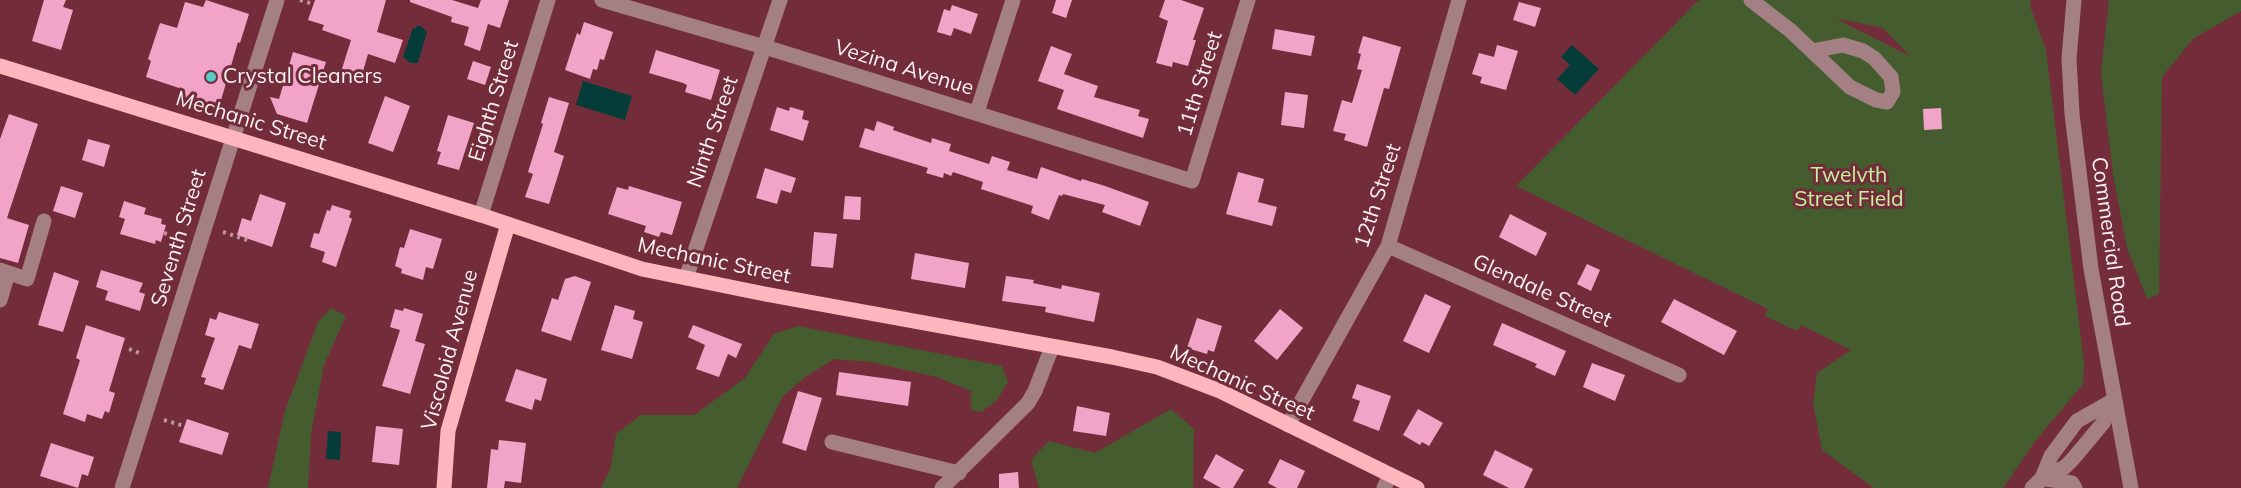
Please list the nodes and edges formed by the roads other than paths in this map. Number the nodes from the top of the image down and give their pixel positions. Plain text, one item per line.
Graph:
1 (277, 0) edge
2 (548, 0) edge
3 (602, 0) edge
4 (780, 0) edge
5 (1013, 0) edge
6 (1248, 0) edge
7 (1458, 0) edge
8 (1751, 0) edge
9 (2074, 0) edge
10 (765, 47) junction
11 (1812, 51) junction
12 (0, 66) edge
13 (977, 112) junction
14 (235, 138) junction
15 (1192, 181) joint
16 (481, 215) junction
17 (44, 221) dead end
18 (508, 224) junction
19 (1388, 246) junction
20 (4, 271) edge
21 (686, 278) junction
22 (0, 300) edge
23 (1052, 347) junction
24 (1679, 375) dead end
25 (2114, 400) junction
26 (1288, 424) junction
27 (832, 442) dead end
28 (958, 473) junction
29 (1387, 482) edge
30 (2036, 486) edge
31 (122, 488) edge
32 (444, 488) edge
33 (942, 488) edge
34 (1417, 488) edge
35 (2075, 488) edge
36 (2131, 488) edge

1 - 14 street, Seventh Street
2 - 16 street, Eighth Street
3 - 10 street, Vezina Avenue
4 - 10 street, Ninth Street
5 - 13 street
6 - 15 street, 11th Street
7 - 19 street, 12th Street
8 - 11 street
9 - 25 street, Commercial Road
10 - 13 street, Vezina Avenue
10 - 21 street, Ninth Street
11 - 11 street
12 - 14 main road, Mechanic Street
13 - 15 street, Vezina Avenue
14 - 16 main road, Mechanic Street
14 - 31 street, Seventh Street
16 - 18 main road, Mechanic Street
17 - 20 street
18 - 21 main road, Mechanic Street
18 - 32 main road, Viscoloid Avenue
19 - 24 street, Glendale Street
19 - 26 street, 12th Street
20 - 22 street
21 - 23 main road, Mechanic Street
23 - 26 main road, Mechanic Street
23 - 28 street
25 - 30 street
25 - 30 street
25 - 36 street, Commercial Road
26 - 29 main road, Mechanic Street
27 - 28 street
28 - 33 street
29 - 34 main road, Mechanic Street
30 - 35 street

